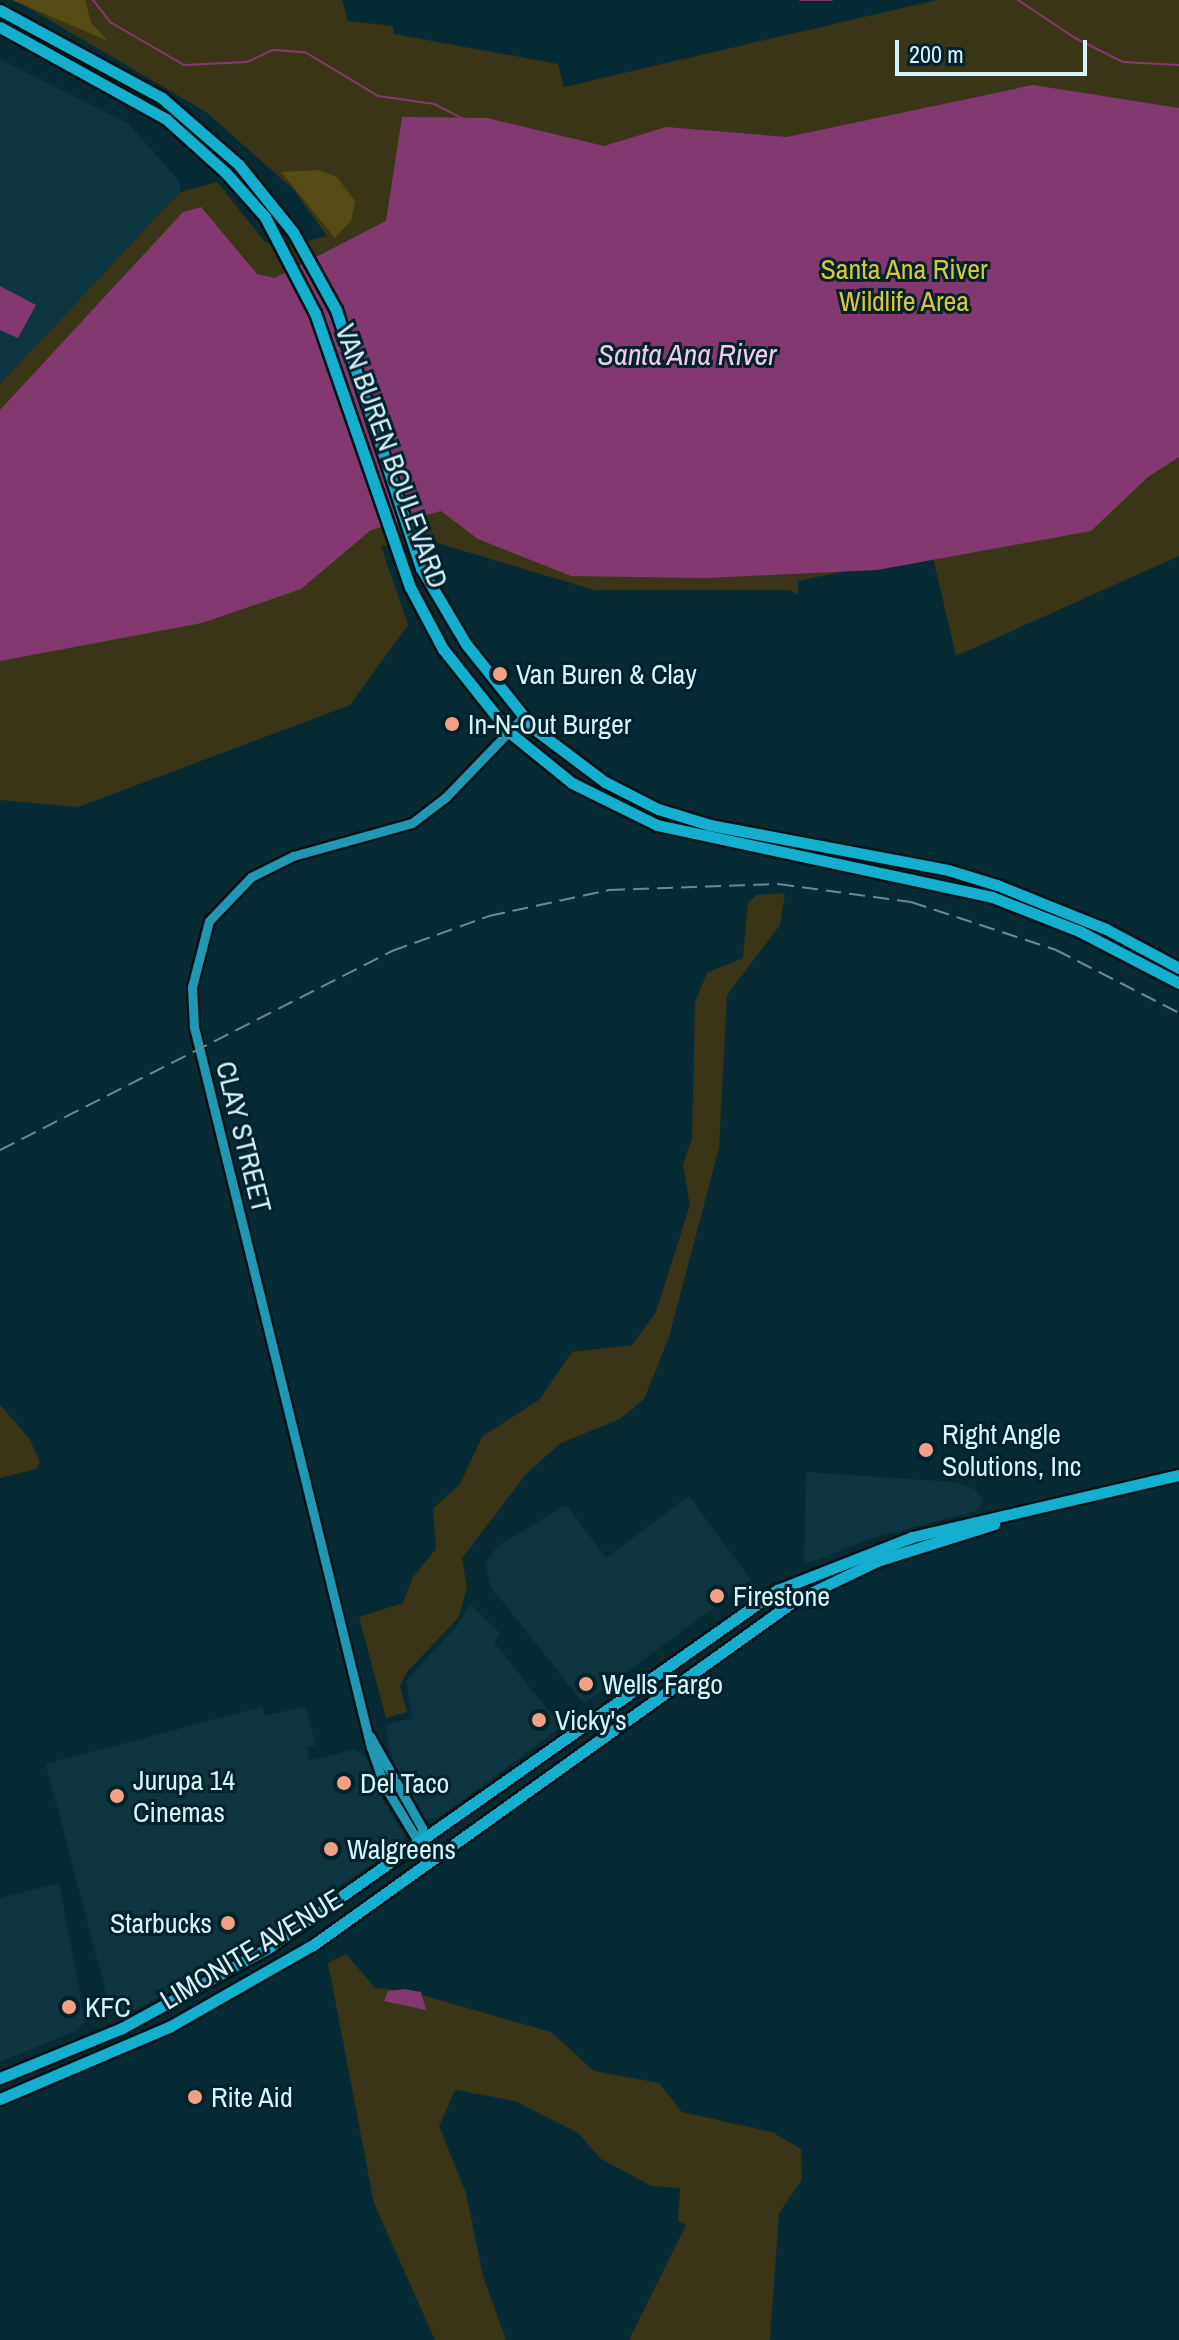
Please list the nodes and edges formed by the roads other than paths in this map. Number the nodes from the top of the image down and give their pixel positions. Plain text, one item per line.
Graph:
1 (0, 10) edge
2 (0, 27) edge
3 (522, 718) junction
4 (509, 732) junction
5 (1179, 968) edge
6 (1179, 983) edge
7 (1179, 1475) edge
8 (1001, 1520) junction
9 (583, 1726) junction
10 (513, 1801) junction
11 (421, 1842) junction
12 (430, 1861) junction
13 (0, 2078) edge
14 (0, 2099) edge

1 - 3 main road, VAN BUREN BOULEVARD
2 - 4 main road, VAN BUREN BOULEVARD
3 - 4 main road, CLAY STREET
3 - 5 main road, VAN BUREN BOULEVARD
4 - 6 main road, VAN BUREN BOULEVARD
4 - 11 main road, CLAY STREET
7 - 8 main road, LIMONITE AVENUE
8 - 9 main road, LIMONITE AVENUE
8 - 10 main road, LIMONITE AVENUE
9 - 10 main road
9 - 11 main road, LIMONITE AVENUE
10 - 12 main road, LIMONITE AVENUE
11 - 12 main road, CLAY STREET
11 - 13 main road, LIMONITE AVENUE
12 - 14 main road, LIMONITE AVENUE

